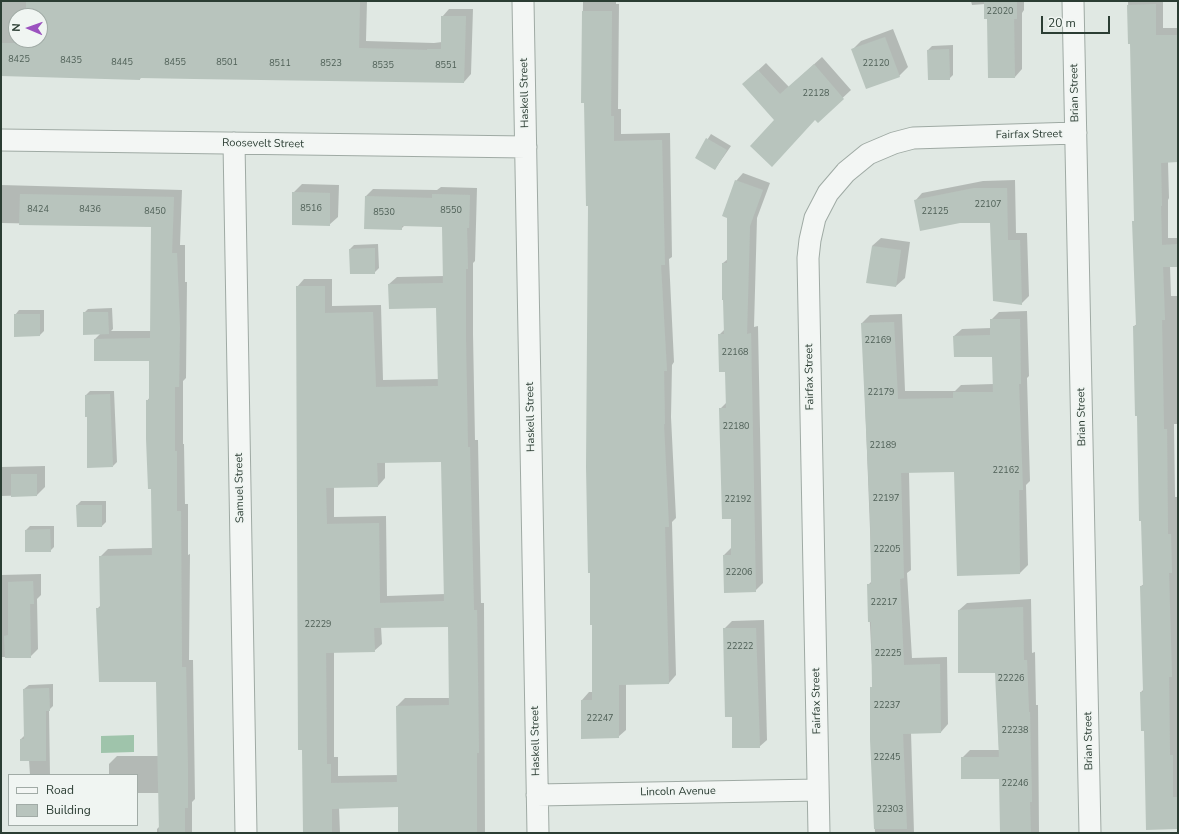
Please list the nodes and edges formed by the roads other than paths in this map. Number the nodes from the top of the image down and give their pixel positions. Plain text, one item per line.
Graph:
1 (524, 1) edge
2 (1073, 1) edge
3 (1076, 133) junction
4 (1, 140) edge
5 (234, 143) junction
6 (526, 147) junction
7 (818, 790) junction
8 (537, 795) junction
9 (246, 833) edge
10 (538, 833) edge
11 (819, 833) edge
12 (1090, 833) edge

1 - 6 street, Haskell Street
2 - 3 street, Brian Street
3 - 7 street, Fairfax Street
3 - 12 street, Brian Street
4 - 5 street, Roosevelt Street
5 - 6 street, Roosevelt Street
5 - 9 street, Samuel Street
6 - 8 street, Haskell Street
7 - 8 street, Lincoln Avenue
7 - 11 street, Fairfax Street
8 - 10 street, Haskell Street

